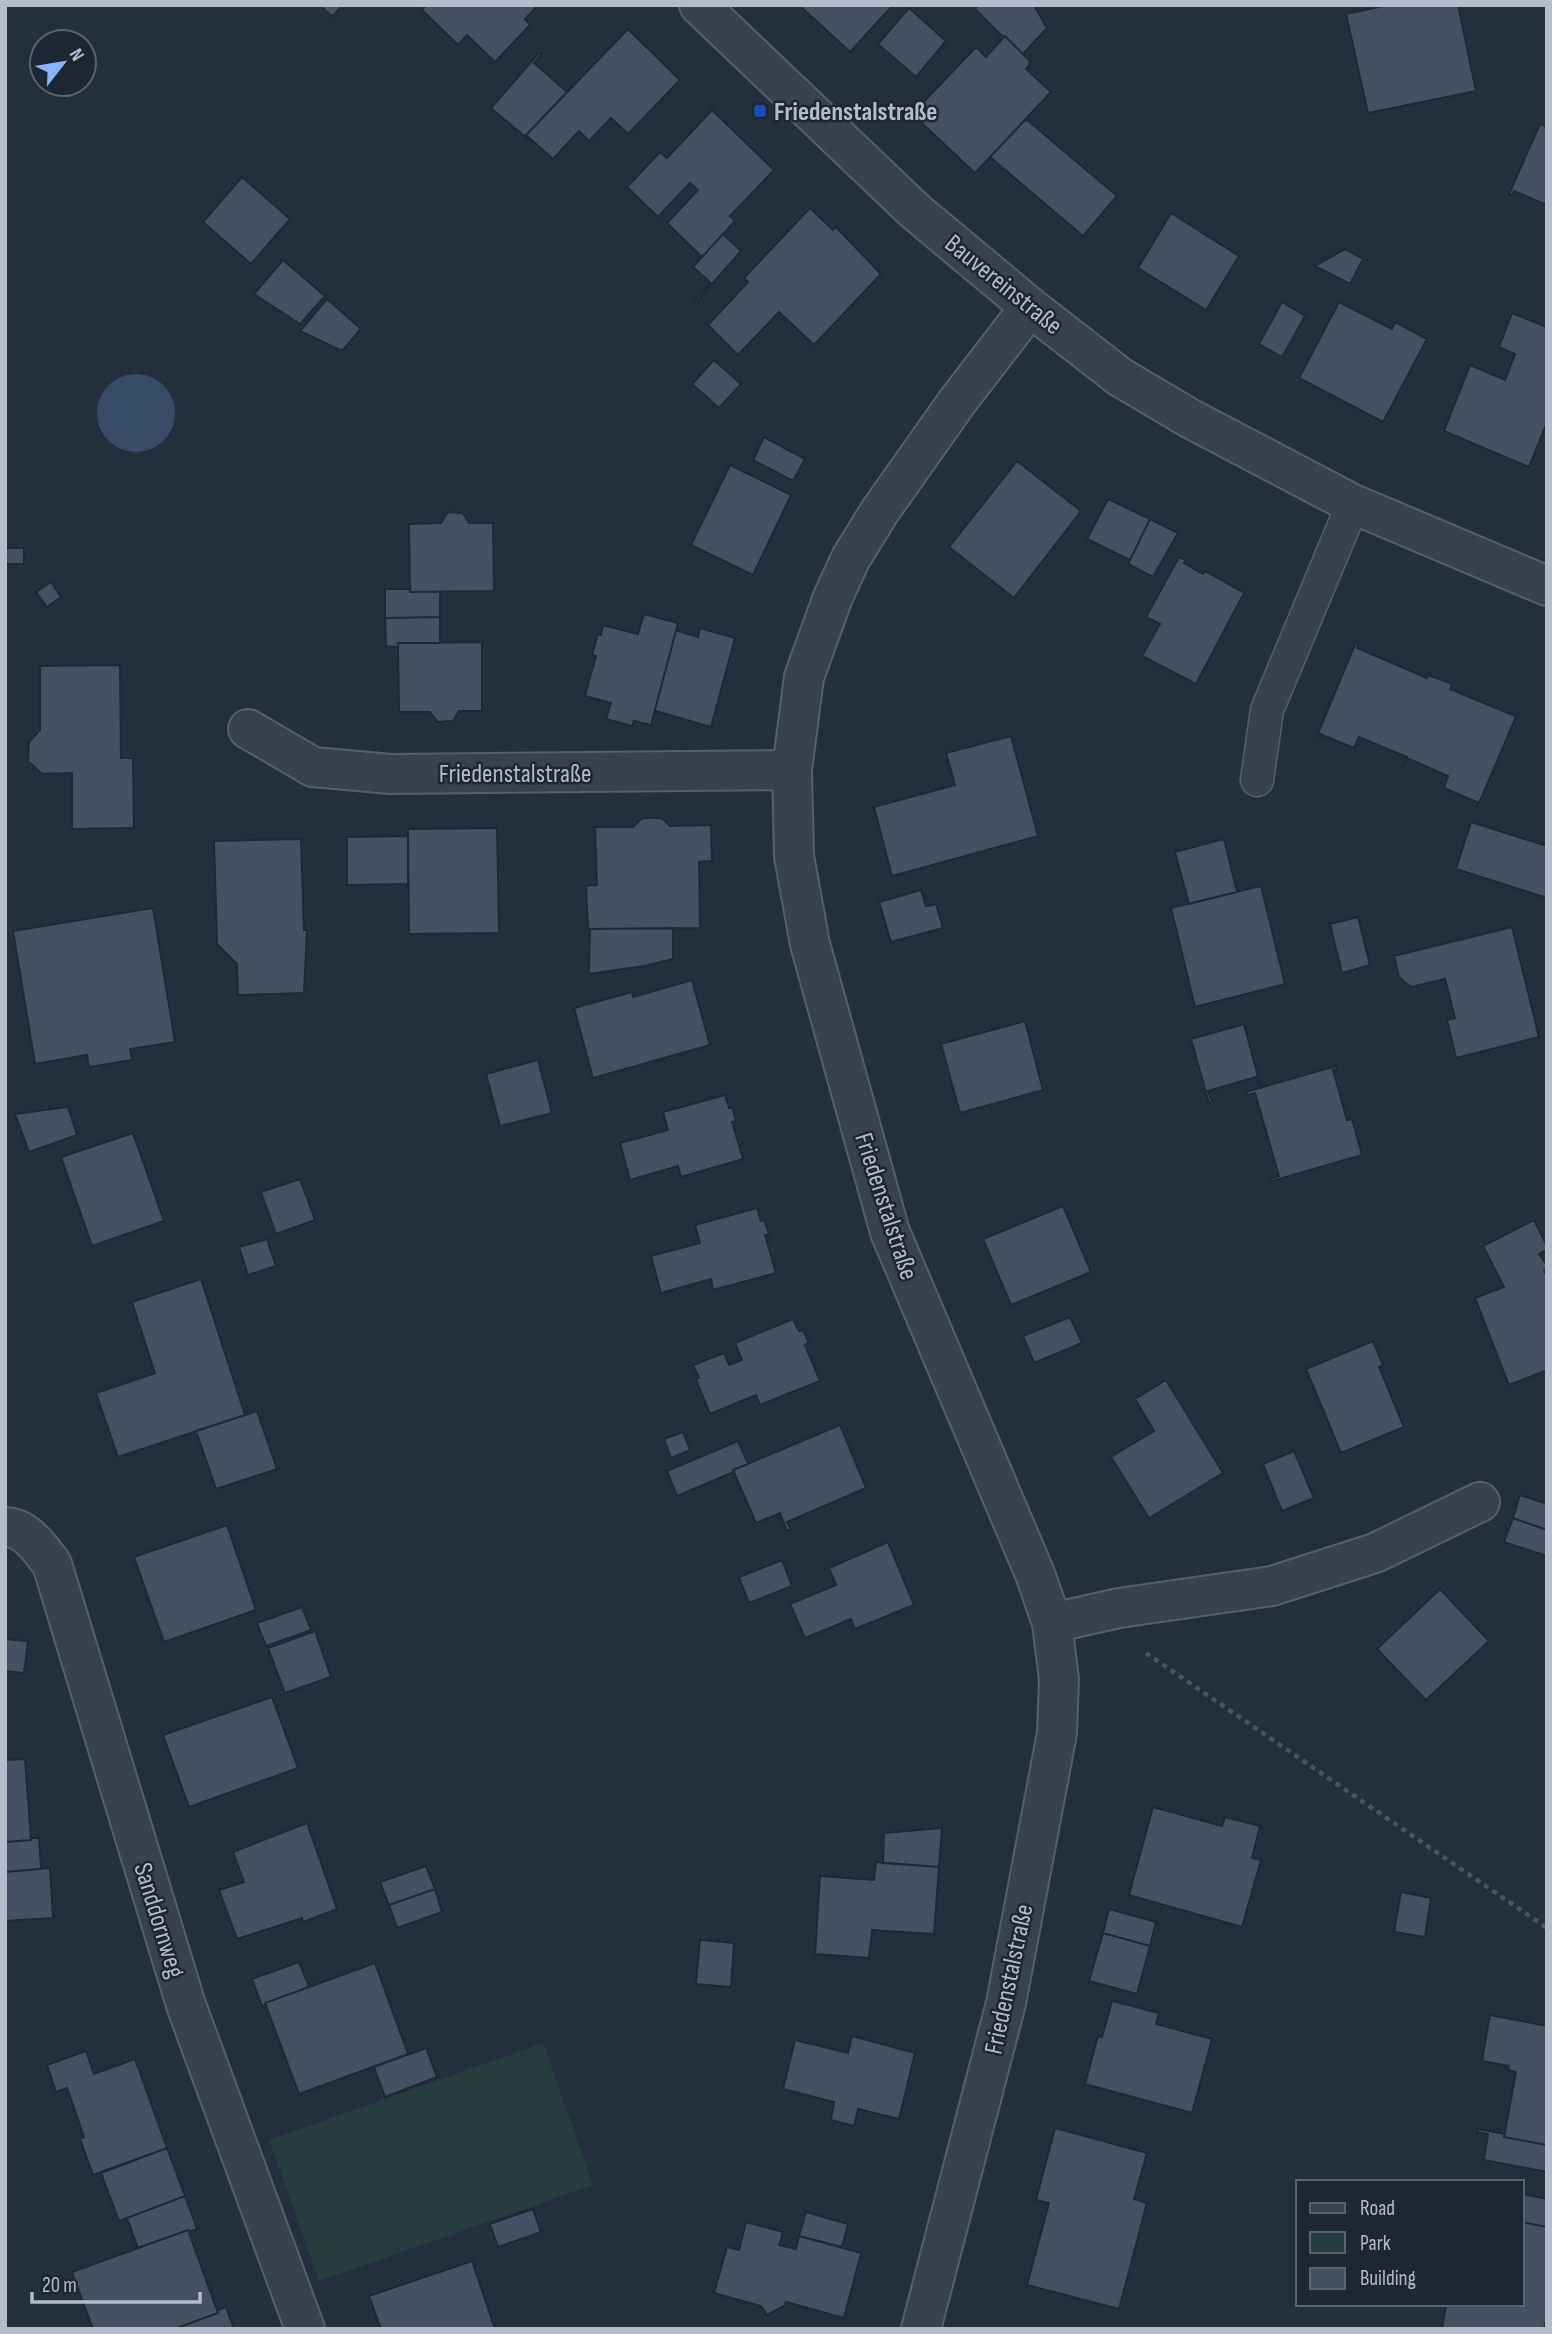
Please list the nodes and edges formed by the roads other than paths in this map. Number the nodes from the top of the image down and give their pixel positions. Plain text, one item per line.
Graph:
1 (699, 5) edge
2 (1030, 307) junction
3 (1353, 504) junction
4 (1547, 586) edge
5 (248, 729) dead end
6 (792, 770) junction
7 (1257, 780) dead end
8 (1480, 1502) dead end
9 (5, 1527) edge
10 (1052, 1623) junction
11 (304, 2329) edge
12 (921, 2329) edge

1 - 2 street, Bauvereinstraße
2 - 3 street, Bauvereinstraße
2 - 6 street, Friedenstalstraße
3 - 4 street, Bauvereinstraße
3 - 7 lane
5 - 6 street, Friedenstalstraße
6 - 10 street, Friedenstalstraße
8 - 10 street
9 - 11 street, Sanddornweg
10 - 12 street, Friedenstalstraße

